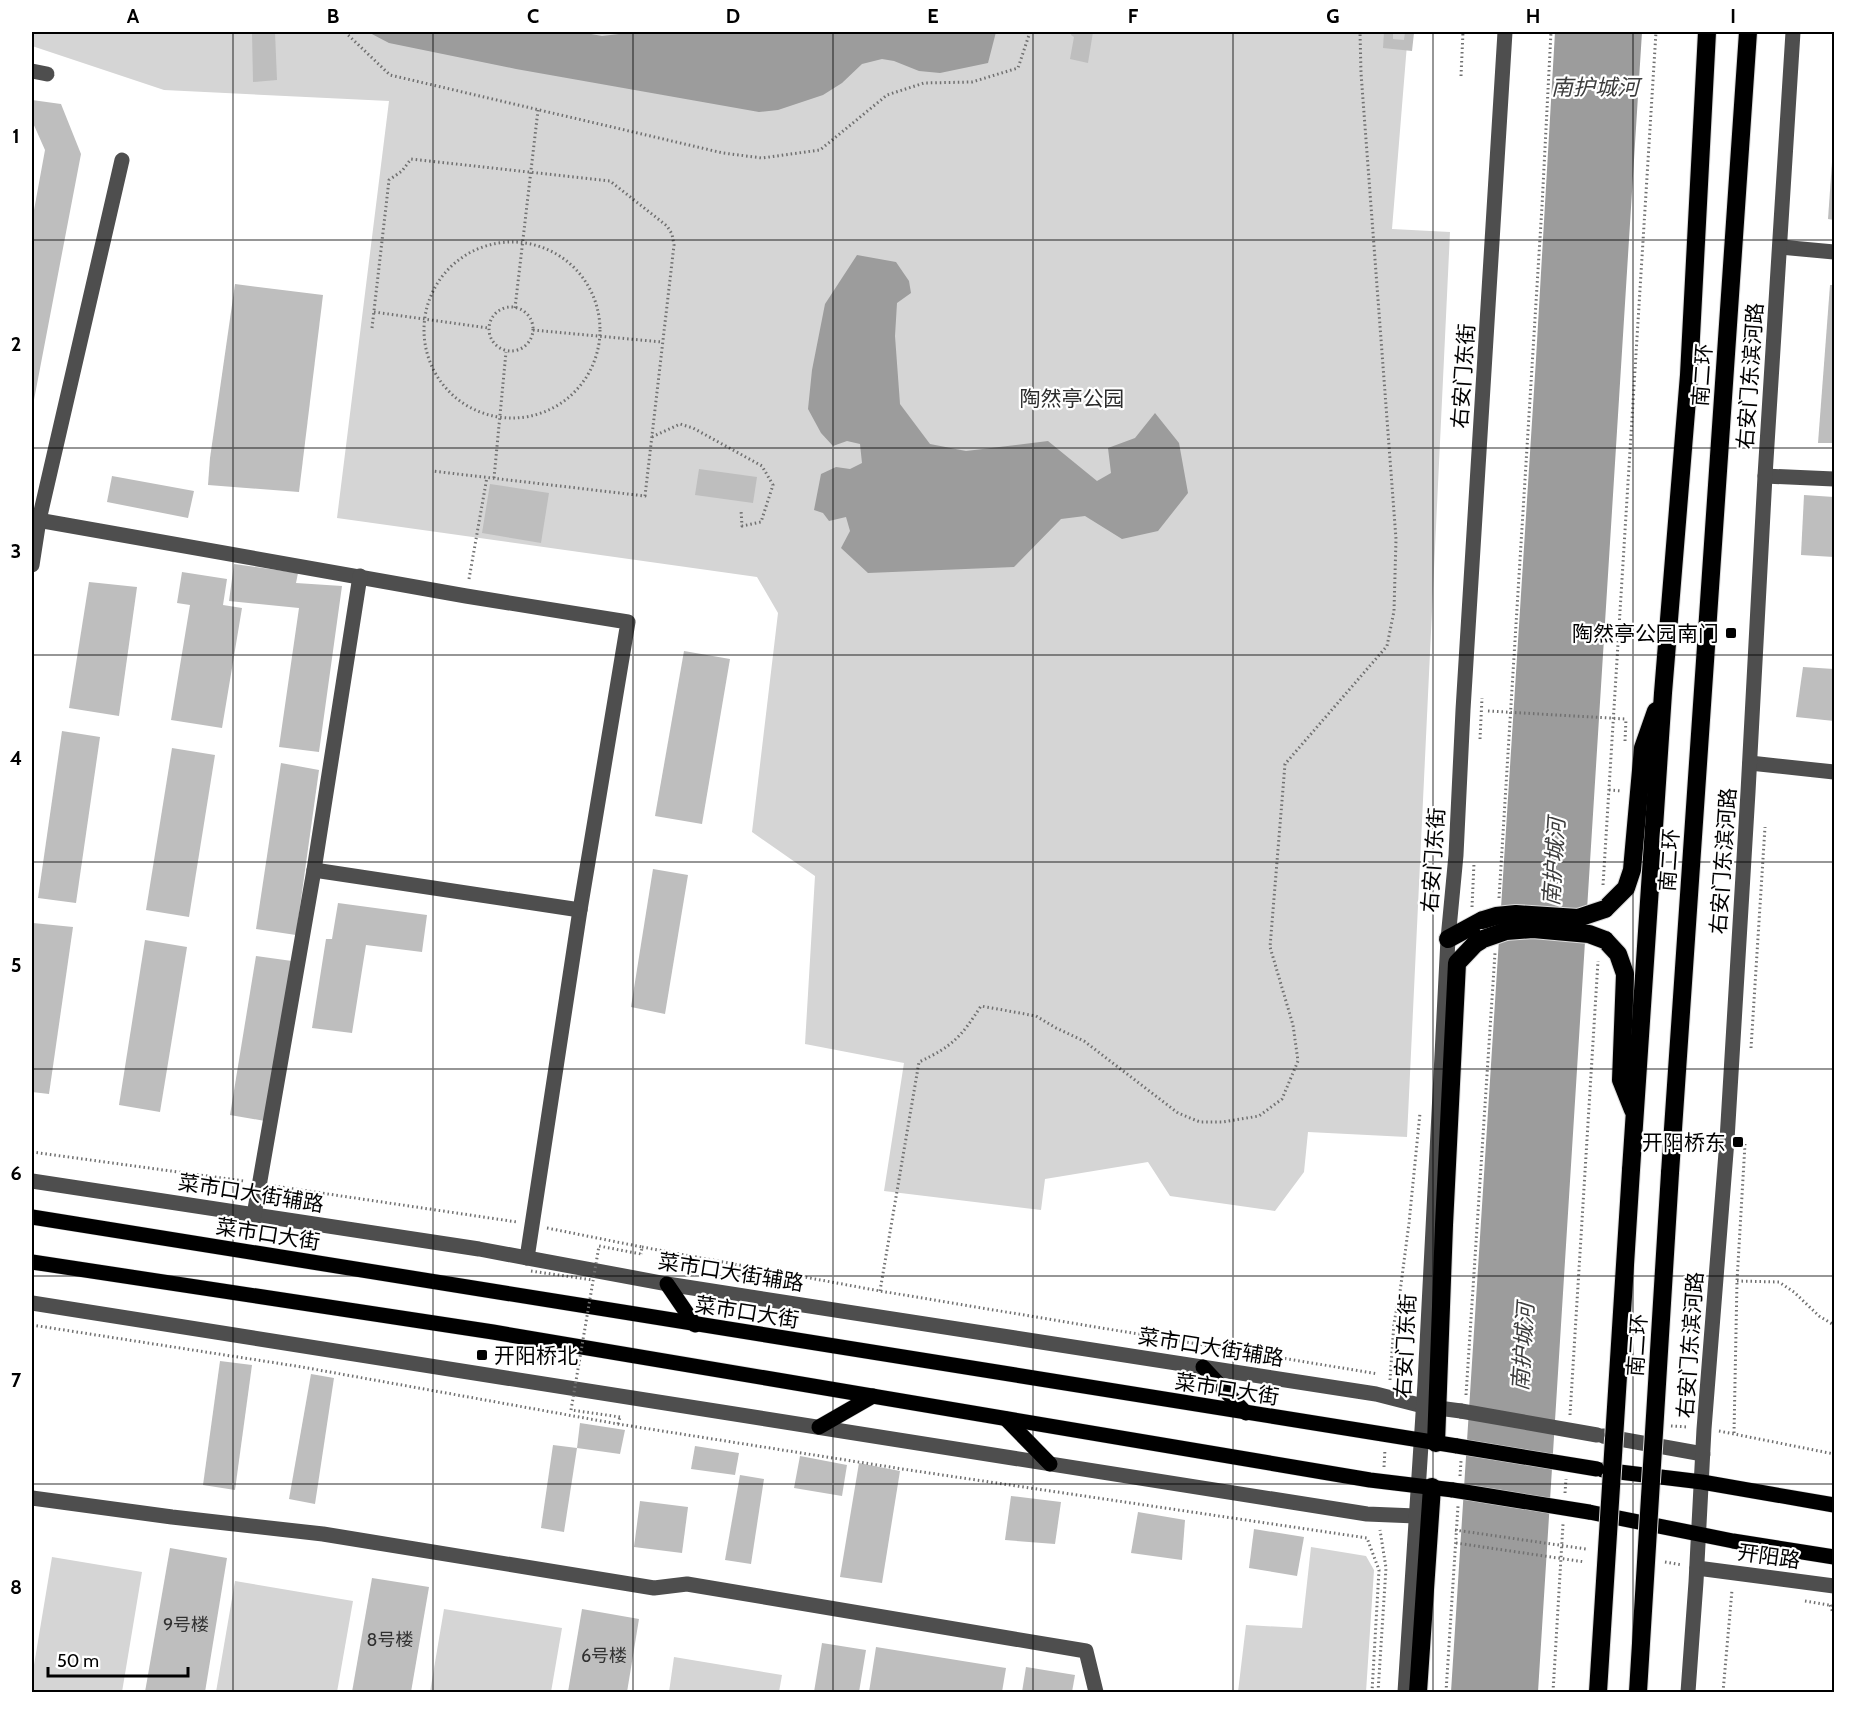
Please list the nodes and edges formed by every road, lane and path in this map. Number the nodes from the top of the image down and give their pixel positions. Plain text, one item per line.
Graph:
1 (345, 32) edge
2 (1030, 32) edge
3 (1360, 32) edge
4 (1464, 32) edge
5 (1505, 32) edge
6 (1551, 32) edge
7 (1656, 32) edge
8 (1707, 32) edge
9 (1748, 32) edge
10 (1793, 32) edge
11 (32, 71) edge
12 (47, 74) dead end
13 (1461, 76) dead end
14 (538, 110) junction
15 (122, 160) dead end
16 (531, 172) junction
17 (522, 243) junction
18 (1780, 247) junction
19 (1834, 252) edge
20 (515, 308) junction
21 (374, 312) junction
22 (425, 319) junction
23 (372, 328) dead end
24 (488, 328) junction
25 (533, 330) junction
26 (599, 338) junction
27 (663, 342) junction
28 (507, 352) junction
29 (500, 418) junction
30 (652, 437) junction
31 (432, 471) dead end
32 (1765, 476) junction
33 (487, 477) junction
34 (494, 478) junction
35 (1834, 479) edge
36 (741, 510) dead end
37 (35, 519) edge
38 (32, 566) edge
39 (360, 576) junction
40 (466, 596) junction
41 (1663, 693) junction
42 (1488, 711) dead end
43 (1626, 719) dead end
44 (1750, 763) junction
45 (1834, 772) edge
46 (1609, 790) junction
47 (1723, 790) dead end
48 (1622, 791) dead end
49 (1765, 826) dead end
50 (1605, 843) junction
51 (1612, 844) dead end
52 (314, 870) junction
53 (1718, 873) dead end
54 (1602, 890) dead end
55 (1499, 898) dead end
56 (580, 910) junction
57 (1448, 939) junction
58 (1489, 942) junction
59 (1598, 961) dead end
60 (1751, 1058) dead end
61 (1421, 1104) dead end
62 (1635, 1114) junction
63 (1746, 1140) dead end
64 (32, 1152) edge
65 (32, 1181) edge
66 (259, 1184) junction
67 (254, 1215) junction
68 (32, 1217) edge
69 (532, 1225) junction
70 (642, 1247) junction
71 (32, 1262) edge
72 (529, 1264) junction
73 (593, 1280) junction
74 (1737, 1281) junction
75 (667, 1284) junction
76 (880, 1292) junction
77 (32, 1303) edge
78 (32, 1325) edge
79 (695, 1325) junction
80 (1834, 1326) edge
81 (1203, 1367) junction
82 (1378, 1374) dead end
83 (873, 1396) junction
84 (1389, 1397) junction
85 (1430, 1407) junction
86 (1463, 1407) junction
87 (1246, 1413) junction
88 (1006, 1419) junction
89 (1569, 1421) dead end
90 (618, 1424) junction
91 (819, 1427) junction
92 (1386, 1435) junction
93 (1428, 1442) junction
94 (1459, 1448) junction
95 (1703, 1454) junction
96 (1834, 1454) edge
97 (1050, 1464) junction
98 (1566, 1468) dead end
99 (1383, 1481) junction
100 (1702, 1482) junction
101 (1425, 1486) junction
102 (1457, 1491) junction
103 (32, 1498) edge
104 (1564, 1504) dead end
105 (1834, 1505) edge
106 (1380, 1515) junction
107 (1416, 1516) junction
108 (1564, 1516) dead end
109 (1455, 1530) dead end
110 (1699, 1534) junction
111 (1456, 1542) dead end
112 (1586, 1549) dead end
113 (1834, 1557) edge
114 (1585, 1562) dead end
115 (1697, 1568) junction
116 (1834, 1586) edge
117 (1732, 1588) dead end
118 (1797, 1599) dead end
119 (1830, 1605) junction
120 (1834, 1606) edge
121 (1834, 1616) edge
122 (1096, 1692) edge
123 (1372, 1692) edge
124 (1378, 1692) edge
125 (1405, 1692) edge
126 (1418, 1692) edge
127 (1446, 1692) edge
128 (1553, 1692) edge
129 (1598, 1692) edge
130 (1638, 1692) edge
131 (1688, 1692) edge
132 (1723, 1692) edge

1 - 14 path
2 - 14 path
3 - 76 path
4 - 13 path
5 - 57 street, 右安门东街
6 - 55 path
7 - 46 path
8 - 41 highway, 南二环
9 - 130 highway, 南二环, bridge
10 - 18 street, 右安门东滨河路
11 - 12 street
14 - 16 path
15 - 37 street
16 - 17 path
16 - 21 path
16 - 27 path
17 - 20 path
17 - 22 path
17 - 26 path
18 - 19 street
18 - 32 street, 右安门东滨河路
20 - 24 path
20 - 25 path
21 - 22 path
21 - 23 path
22 - 24 path
22 - 29 path
24 - 28 path
25 - 26 path
25 - 28 path
26 - 27 path
26 - 29 path
27 - 30 path
28 - 29 path
29 - 34 path
30 - 34 path
30 - 36 path
31 - 33 path
32 - 35 street
32 - 44 street, 右安门东滨河路
33 - 34 path
33 - 40 path
37 - 38 street
37 - 39 street
39 - 40 street
39 - 52 street
40 - 56 street
41 - 57 highway, bridge
41 - 62 highway, 南二环
42 - 43 path, bridge
44 - 45 street
44 - 95 street, 右安门东滨河路
46 - 48 path
46 - 50 path
47 - 53 path
49 - 60 path
50 - 51 path
50 - 54 path
52 - 56 street
52 - 66 street
56 - 69 street
57 - 85 street, 右安门东街
58 - 62 highway, bridge
58 - 85 highway
58 - 86 path
59 - 89 path
61 - 84 path
62 - 129 highway, 南二环, bridge
63 - 74 path
64 - 66 path
65 - 67 street, 菜市口大街辅路
66 - 67 street
66 - 69 path
67 - 72 street, 菜市口大街辅路
68 - 79 main road, 菜市口大街
69 - 70 path
69 - 72 street
70 - 73 path, bridge
70 - 76 path
71 - 83 main road
72 - 73 path, bridge
72 - 75 street, 菜市口大街辅路
73 - 90 path, bridge
74 - 80 path
74 - 96 path
75 - 79 main road
75 - 81 street, 菜市口大街辅路
76 - 82 path
77 - 91 street
78 - 90 path
79 - 87 main road, 菜市口大街
81 - 84 street, 菜市口大街辅路
81 - 87 main road
83 - 88 main road
83 - 91 main road
84 - 85 street, 菜市口大街辅路
85 - 86 street, 菜市口大街辅路
85 - 93 highway
86 - 95 street, 菜市口大街辅路, bridge
87 - 92 main road, 菜市口大街
88 - 97 main road
88 - 99 main road
90 - 123 path
91 - 97 street
92 - 93 main road, 菜市口大街
92 - 99 path
93 - 94 main road, 菜市口大街
93 - 101 street
94 - 100 main road, 菜市口大街, bridge
94 - 102 path
95 - 100 street, 右安门东滨河路
97 - 106 street
98 - 104 path
99 - 101 main road
100 - 105 main road
100 - 110 street, 右安门东滨河路
101 - 102 main road
101 - 107 street
101 - 126 highway
102 - 110 main road, 开阳路, bridge
102 - 127 path
103 - 122 street
106 - 107 street
106 - 124 path
107 - 125 street
108 - 128 path
109 - 112 path, bridge
110 - 113 main road, 开阳路
110 - 115 street, 右安门东滨河路
111 - 114 path, bridge
115 - 116 street, 开阳路
115 - 131 street, 右安门东滨河路
117 - 132 path
118 - 119 path
119 - 120 path
119 - 121 path

